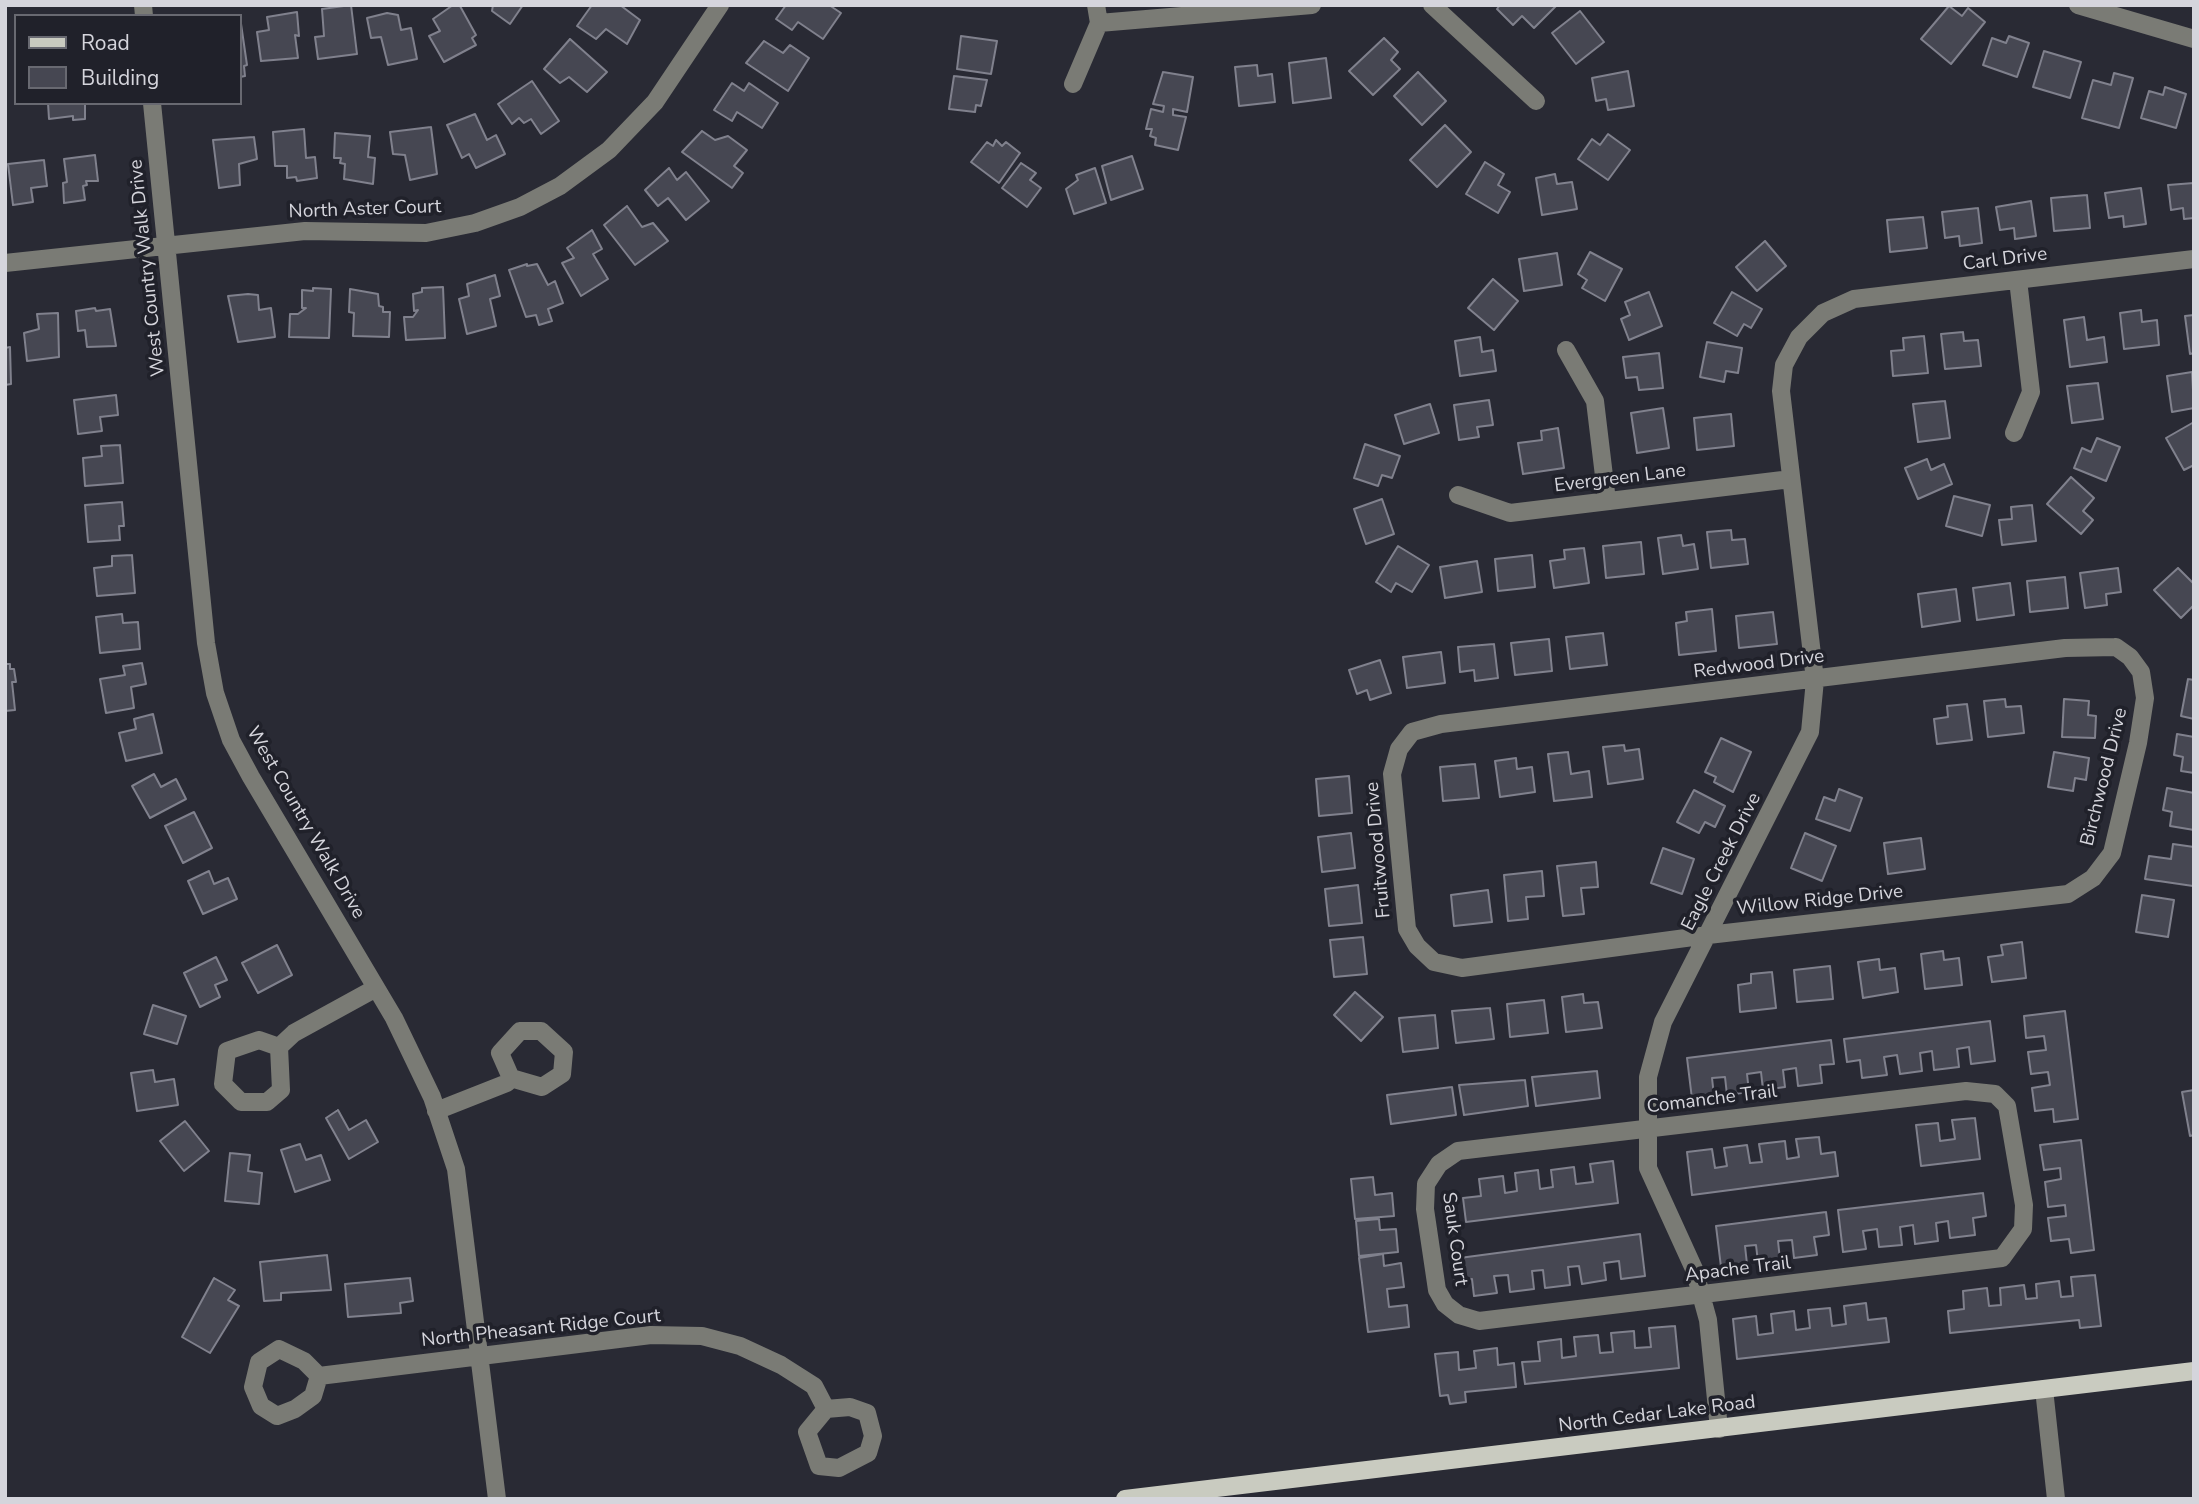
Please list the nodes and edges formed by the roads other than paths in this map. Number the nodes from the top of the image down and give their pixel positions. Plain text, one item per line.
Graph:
1 (720, 5) edge
2 (1312, 5) edge
3 (1432, 5) edge
4 (2078, 5) edge
5 (1097, 14) edge
6 (2194, 39) edge
7 (1073, 84) dead end
8 (1536, 101) dead end
9 (152, 105) edge
10 (166, 246) junction
11 (2194, 259) edge
12 (5, 263) edge
13 (2018, 279) junction
14 (1823, 313) joint
15 (1566, 350) dead end
16 (2014, 433) dead end
17 (1791, 479) junction
18 (1458, 495) dead end
19 (1606, 501) junction
20 (2130, 657) joint
21 (1815, 680) junction
22 (1399, 749) joint
23 (2068, 894) joint
24 (1709, 935) junction
25 (1417, 946) joint
26 (376, 988) junction
27 (279, 1047) dead end
28 (511, 1078) dead end
29 (436, 1111) junction
30 (1646, 1129) junction
31 (1439, 1164) joint
32 (2016, 1242) joint
33 (1701, 1295) junction
34 (1459, 1315) joint
35 (480, 1355) junction
36 (2194, 1371) edge
37 (319, 1376) dead end
38 (2044, 1389) junction
39 (827, 1409) dead end
40 (1719, 1429) junction
41 (497, 1499) edge
42 (1125, 1499) edge
43 (2056, 1499) edge

1 - 10 street, North Aster Court
2 - 5 street
3 - 8 street
4 - 6 street
5 - 7 street
9 - 10 street, West Country Walk Drive
10 - 12 street, North Aster Court
10 - 26 street, West Country Walk Drive
11 - 13 street, Carl Drive
13 - 14 street, Carl Drive
13 - 16 street
14 - 17 street, Eagle Creek Drive
15 - 19 street
17 - 19 street, Evergreen Lane
17 - 21 street, Eagle Creek Drive
18 - 19 street, Evergreen Lane
20 - 21 street, Redwood Drive
20 - 23 street, Birchwood Drive
21 - 22 street, Redwood Drive
21 - 24 street, Eagle Creek Drive
22 - 25 street, Fruitwood Drive
23 - 24 street, Willow Ridge Drive
24 - 25 street, Willow Ridge Drive
24 - 30 street, Eagle Creek Drive
26 - 27 street
26 - 29 street, West Country Walk Drive
28 - 29 street
29 - 35 street, West Country Walk Drive
30 - 31 street, Comanche Trail
30 - 32 street, Comanche Trail
30 - 33 street, Eagle Creek Drive
31 - 34 street, Sauk Court
32 - 33 street, Apache Trail
33 - 34 street, Apache Trail
33 - 40 street, Eagle Creek Drive
35 - 37 street, North Pheasant Ridge Court
35 - 39 street, North Pheasant Ridge Court
35 - 41 street, West Country Walk Drive
36 - 38 main road, North Cedar Lake Road
38 - 40 main road, North Cedar Lake Road
38 - 43 street
40 - 42 main road, North Cedar Lake Road

